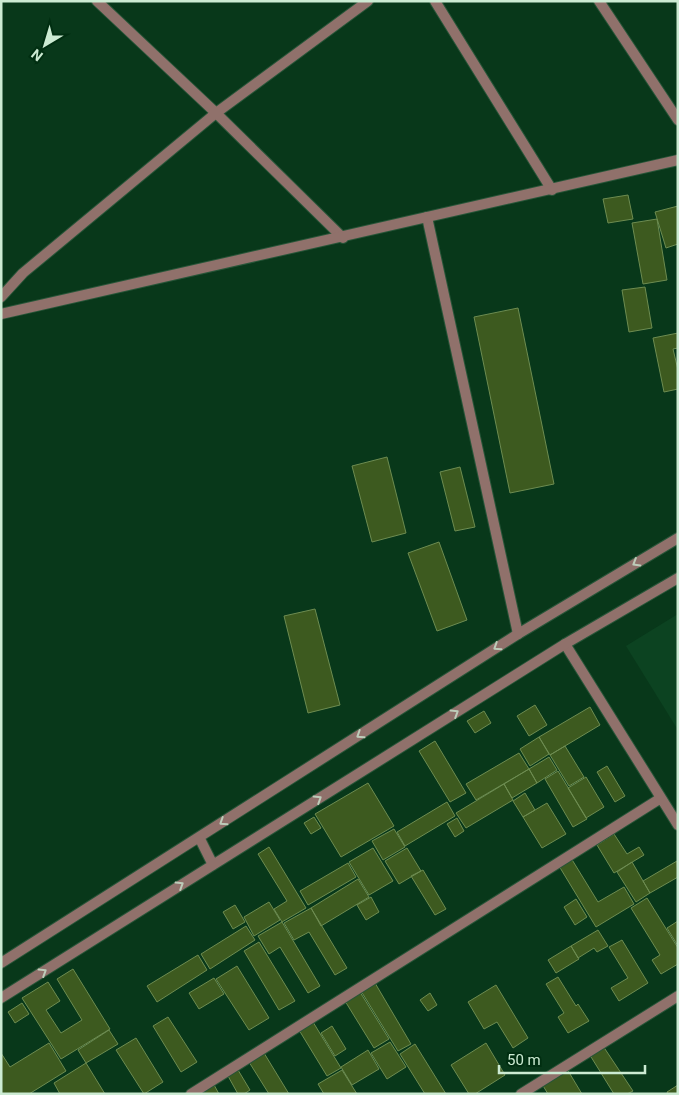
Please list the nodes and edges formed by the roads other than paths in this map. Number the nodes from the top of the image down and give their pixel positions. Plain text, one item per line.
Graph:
1 (97, 1) edge
2 (368, 1) edge
3 (435, 1) edge
4 (599, 1) edge
5 (216, 113) junction
6 (678, 120) edge
7 (678, 160) edge
8 (552, 190) junction
9 (427, 217) junction
10 (343, 238) junction
11 (1, 297) edge
12 (1, 314) edge
13 (678, 538) edge
14 (678, 578) edge
15 (518, 634) junction
16 (565, 644) junction
17 (661, 798) junction
18 (678, 825) edge
19 (199, 837) junction
20 (213, 865) junction
21 (1, 963) edge
22 (678, 996) edge
23 (1, 998) edge
24 (191, 1094) edge
25 (521, 1094) edge

1 - 5 street
2 - 5 street
3 - 8 street
4 - 6 street
5 - 10 street
5 - 11 street
7 - 8 street
8 - 9 street
9 - 10 street
9 - 15 street
10 - 12 street
13 -> 15 street
14 - 16 street
15 -> 19 street
16 - 17 street
20 -> 16 street
17 - 18 street
17 - 24 street
19 - 20 street
19 - 21 street
23 -> 20 street
22 - 25 street

